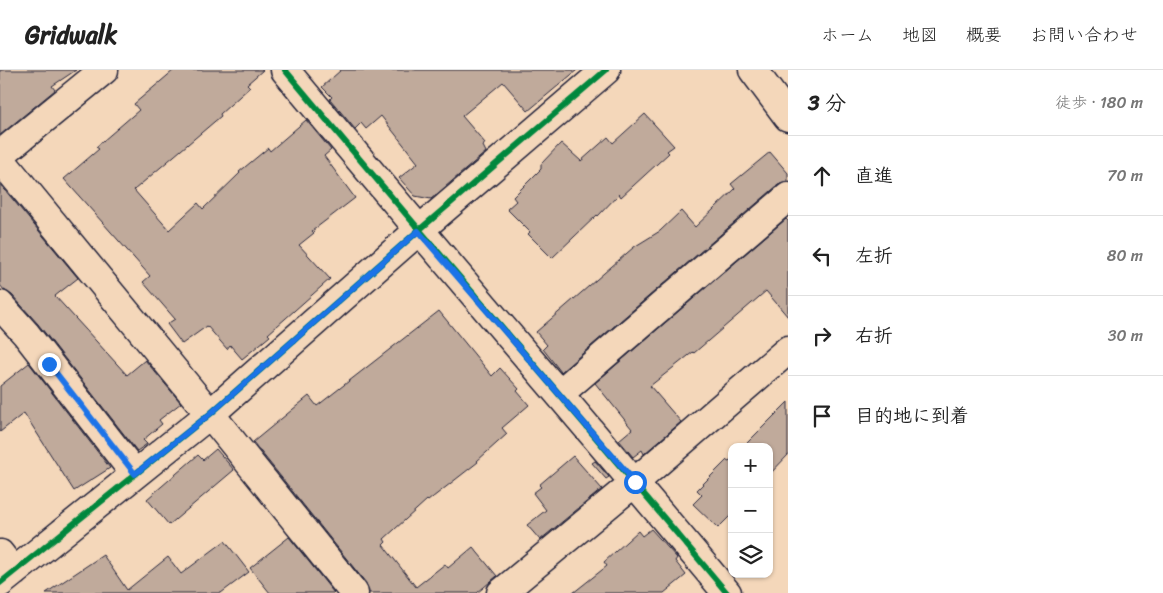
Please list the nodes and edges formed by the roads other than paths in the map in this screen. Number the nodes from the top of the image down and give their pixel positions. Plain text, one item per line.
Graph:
1 (104, 70) edge
2 (285, 70) edge
3 (606, 70) edge
4 (753, 70) edge
5 (788, 117) edge
6 (0, 155) edge
7 (0, 159) edge
8 (788, 197) edge
9 (418, 231) junction
10 (0, 305) edge
11 (788, 350) edge
12 (559, 394) junction
13 (210, 414) junction
14 (135, 474) junction
15 (635, 482) junction
16 (5, 569) edge
17 (354, 593) edge
18 (500, 593) edge
19 (728, 593) edge

1 - 6 street
2 - 9 street
3 - 9 street
4 - 5 street
7 - 13 street
8 - 12 street
9 - 12 street
9 - 13 street
10 - 14 street
11 - 15 street
12 - 15 street
13 - 14 street
13 - 17 street
14 - 16 street
15 - 18 street
15 - 19 street

